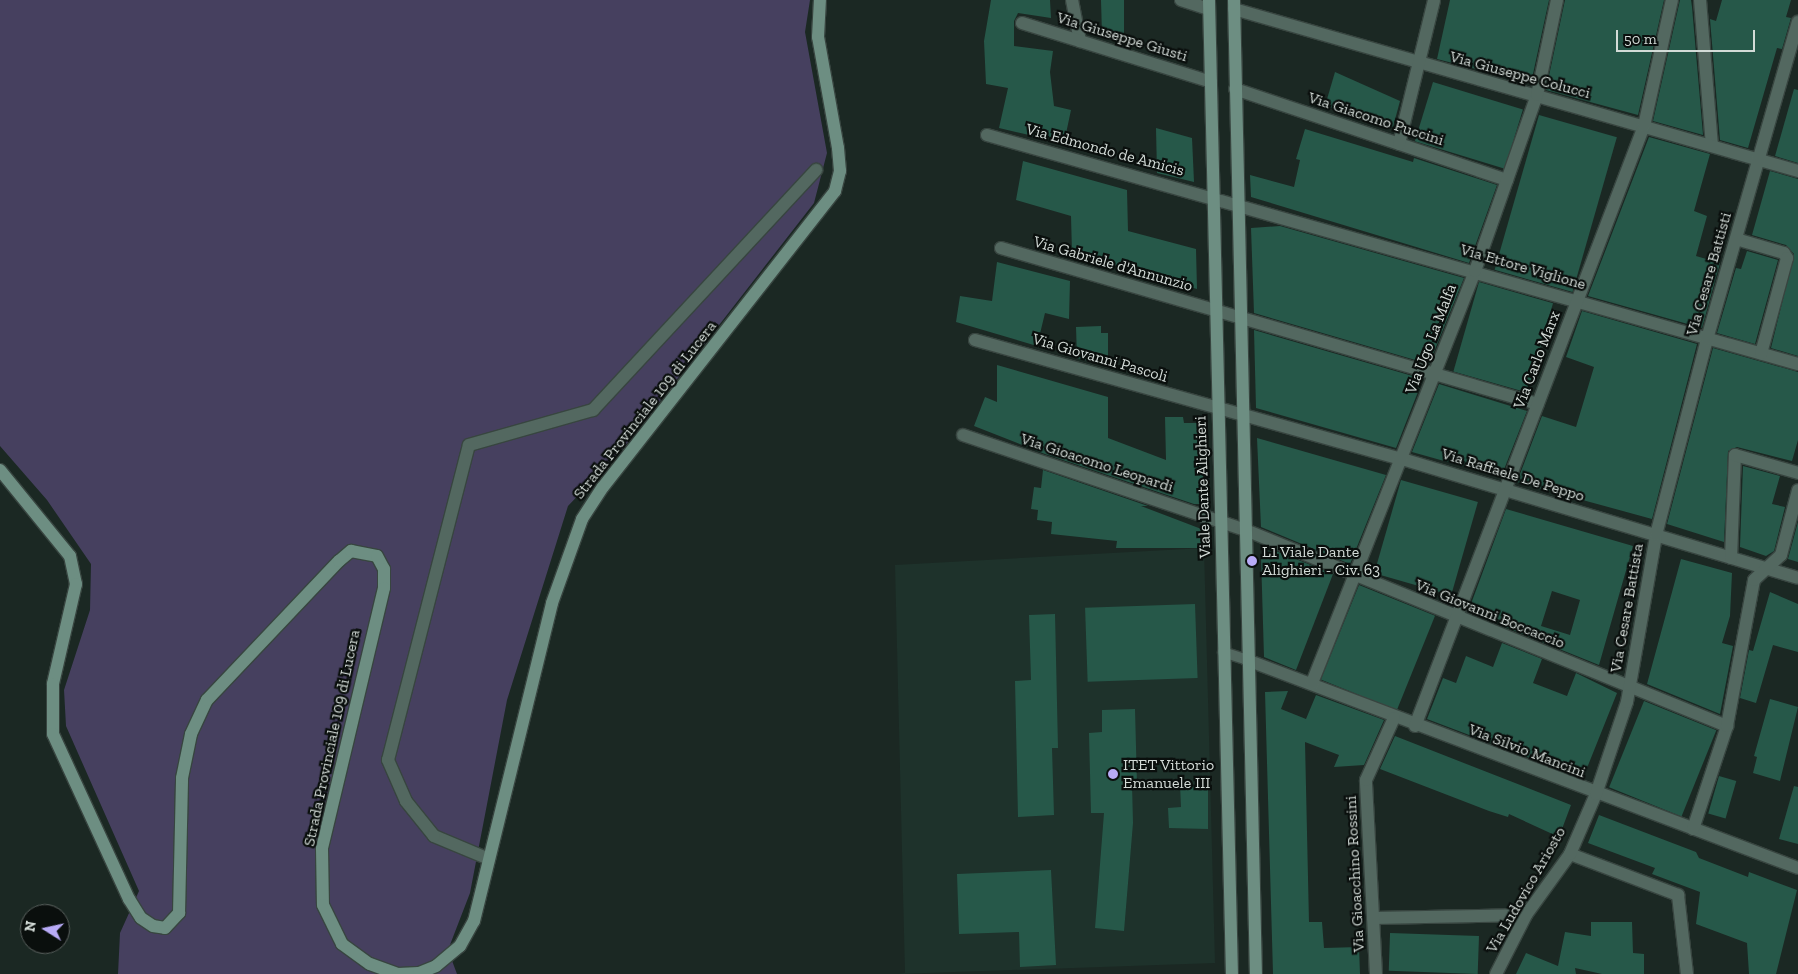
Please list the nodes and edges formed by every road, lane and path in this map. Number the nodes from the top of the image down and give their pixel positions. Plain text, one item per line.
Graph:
1 (820, 0) edge
2 (1072, 0) edge
3 (1181, 0) edge
4 (1434, 0) edge
5 (1557, 0) edge
6 (1672, 0) edge
7 (1700, 0) edge
8 (1209, 4) edge
9 (1234, 4) edge
10 (1798, 22) edge
11 (1022, 23) dead end
12 (1080, 41) junction
13 (1418, 64) junction
14 (1211, 82) junction
15 (1235, 89) junction
16 (1537, 95) junction
17 (1644, 126) junction
18 (987, 135) dead end
19 (1399, 144) junction
20 (1712, 146) junction
21 (1759, 160) junction
22 (816, 170) dead end
23 (1798, 171) edge
24 (1507, 180) junction
25 (1214, 197) junction
26 (1238, 203) junction
27 (1736, 239) junction
28 (1002, 248) dead end
29 (1475, 270) junction
30 (1577, 300) junction
31 (1216, 311) junction
32 (1240, 315) junction
33 (1707, 338) junction
34 (975, 340) dead end
35 (1761, 354) junction
36 (1798, 364) edge
37 (1435, 373) junction
38 (1538, 404) junction
39 (1217, 407) junction
40 (1242, 414) junction
41 (963, 435) dead end
42 (1402, 459) junction
43 (0, 470) edge
44 (1798, 473) edge
45 (1506, 489) junction
46 (1798, 490) edge
47 (1220, 521) junction
48 (1243, 529) junction
49 (1656, 535) junction
50 (1731, 558) junction
51 (1763, 569) junction
52 (1355, 577) junction
53 (1798, 578) edge
54 (1457, 618) junction
55 (1223, 652) junction
56 (1248, 660) junction
57 (1312, 683) junction
58 (1631, 687) junction
59 (1394, 718) junction
60 (1414, 726) junction
61 (1727, 726) junction
62 (1596, 794) junction
63 (1693, 828) junction
64 (1570, 854) junction
65 (489, 859) junction
66 (1798, 868) edge
67 (1526, 915) junction
68 (1373, 918) junction
69 (1232, 974) edge
70 (1256, 974) edge
71 (1376, 974) edge
72 (1496, 974) edge
73 (1688, 974) edge

1 - 65 main road, Strada Provinciale 109 di Lucera
2 - 12 street
3 - 8 street
4 - 13 street
5 - 16 street, Via Ugo La Malfa
6 - 17 street, Via Carlo Marx
7 - 20 street
8 - 14 main road, Viale Dante Alighieri
9 - 13 street, Via Giuseppe Colucci
9 - 15 main road
10 - 21 street, Via Cesare Battisti
11 - 12 street, Via Giuseppe Giusti
12 - 14 street, Via Giuseppe Giusti
13 - 16 street, Via Giuseppe Colucci
13 - 19 street
14 - 25 main road, Viale Dante Alighieri
15 - 19 street, Via Giacomo Puccini
15 - 26 main road
16 - 17 street, Via Giuseppe Colucci
16 - 24 street, Via Ugo La Malfa
17 - 20 street, Via Giuseppe Colucci
17 - 30 street, Via Carlo Marx
18 - 25 street, Via Edmondo de Amicis
19 - 24 street, Via Giacomo Puccini
20 - 21 street, Via Giuseppe Colucci
21 - 23 street, Via Giuseppe Colucci
21 - 27 street, Via Cesare Battisti
22 - 65 street
24 - 29 street, Via Ugo La Malfa
25 - 26 street, Via Edmondo de Amicis
25 - 31 main road, Viale Dante Alighieri
26 - 29 street, Via Ettore Viglione
26 - 32 main road
27 - 33 street, Via Cesare Battisti
27 - 35 street
28 - 31 street, Via Gabriele d'Annunzio
29 - 30 street, Via Ettore Viglione
29 - 37 street, Via Ugo La Malfa
30 - 33 street, Via Ettore Viglione
30 - 38 street, Via Carlo Marx
31 - 32 street, Via Gabriele d'Annunzio
31 - 39 main road, Viale Dante Alighieri
32 - 37 street, Via Gabriele d'Annunzio
32 - 40 main road
33 - 35 street, Via Ettore Viglione
33 - 49 street, Via Cesare Battisti
34 - 39 street, Via Giovanni Pascoli
35 - 36 street, Via Ettore Viglione
37 - 38 street, Via Gabriele d'Annunzio
37 - 42 street, Via Ugo La Malfa
38 - 45 street, Via Carlo Marx
39 - 40 street, Via Raffaele De Peppo
39 - 47 main road, Viale Dante Alighieri
40 - 42 street, Via Raffaele De Peppo
40 - 48 main road
41 - 47 street, Via Gioacomo Leopardi
42 - 45 street, Via Raffaele De Peppo
42 - 52 street, Via Ugo La Malfa
43 - 65 main road, Strada Provinciale 109 di Lucera
44 - 50 street
45 - 49 street, Via Raffaele De Peppo
45 - 54 street, Via Carlo Marx
46 - 51 street
47 - 48 street, Via Gioacomo Leopardi
47 - 55 main road, Viale Dante Alighieri
48 - 52 street, Via Giovanni Boccaccio
48 - 56 main road
49 - 50 street, Via Raffaele De Peppo
49 - 58 street, Via Cesare Battista
50 - 51 street, Via Raffaele De Peppo
51 - 53 street, Via Raffaele De Peppo
51 - 61 street
52 - 54 street, Via Giovanni Boccaccio
52 - 57 street, Via Ugo La Malfa
54 - 58 street, Via Giovanni Boccaccio
54 - 60 street, Via Carlo Marx
55 - 56 lane
55 - 69 main road, Viale Dante Alighieri
56 - 57 street, Via Silvio Mancini
56 - 70 main road
57 - 59 street, Via Silvio Mancini
58 - 61 street, Via Giovanni Boccaccio
58 - 62 street, Via Cesare Battista
59 - 60 street, Via Silvio Mancini
59 - 68 street, Via Gioacchino Rossini
60 - 62 street, Via Silvio Mancini
61 - 63 street
62 - 63 street, Via Silvio Mancini
62 - 64 street, Via Ludovico Ariosto
63 - 66 street, Via Silvio Mancini
64 - 67 street, Via Ludovico Ariosto
64 - 73 street
67 - 68 street
67 - 72 street, Via Ludovico Ariosto
68 - 71 street, Via Gioacchino Rossini

